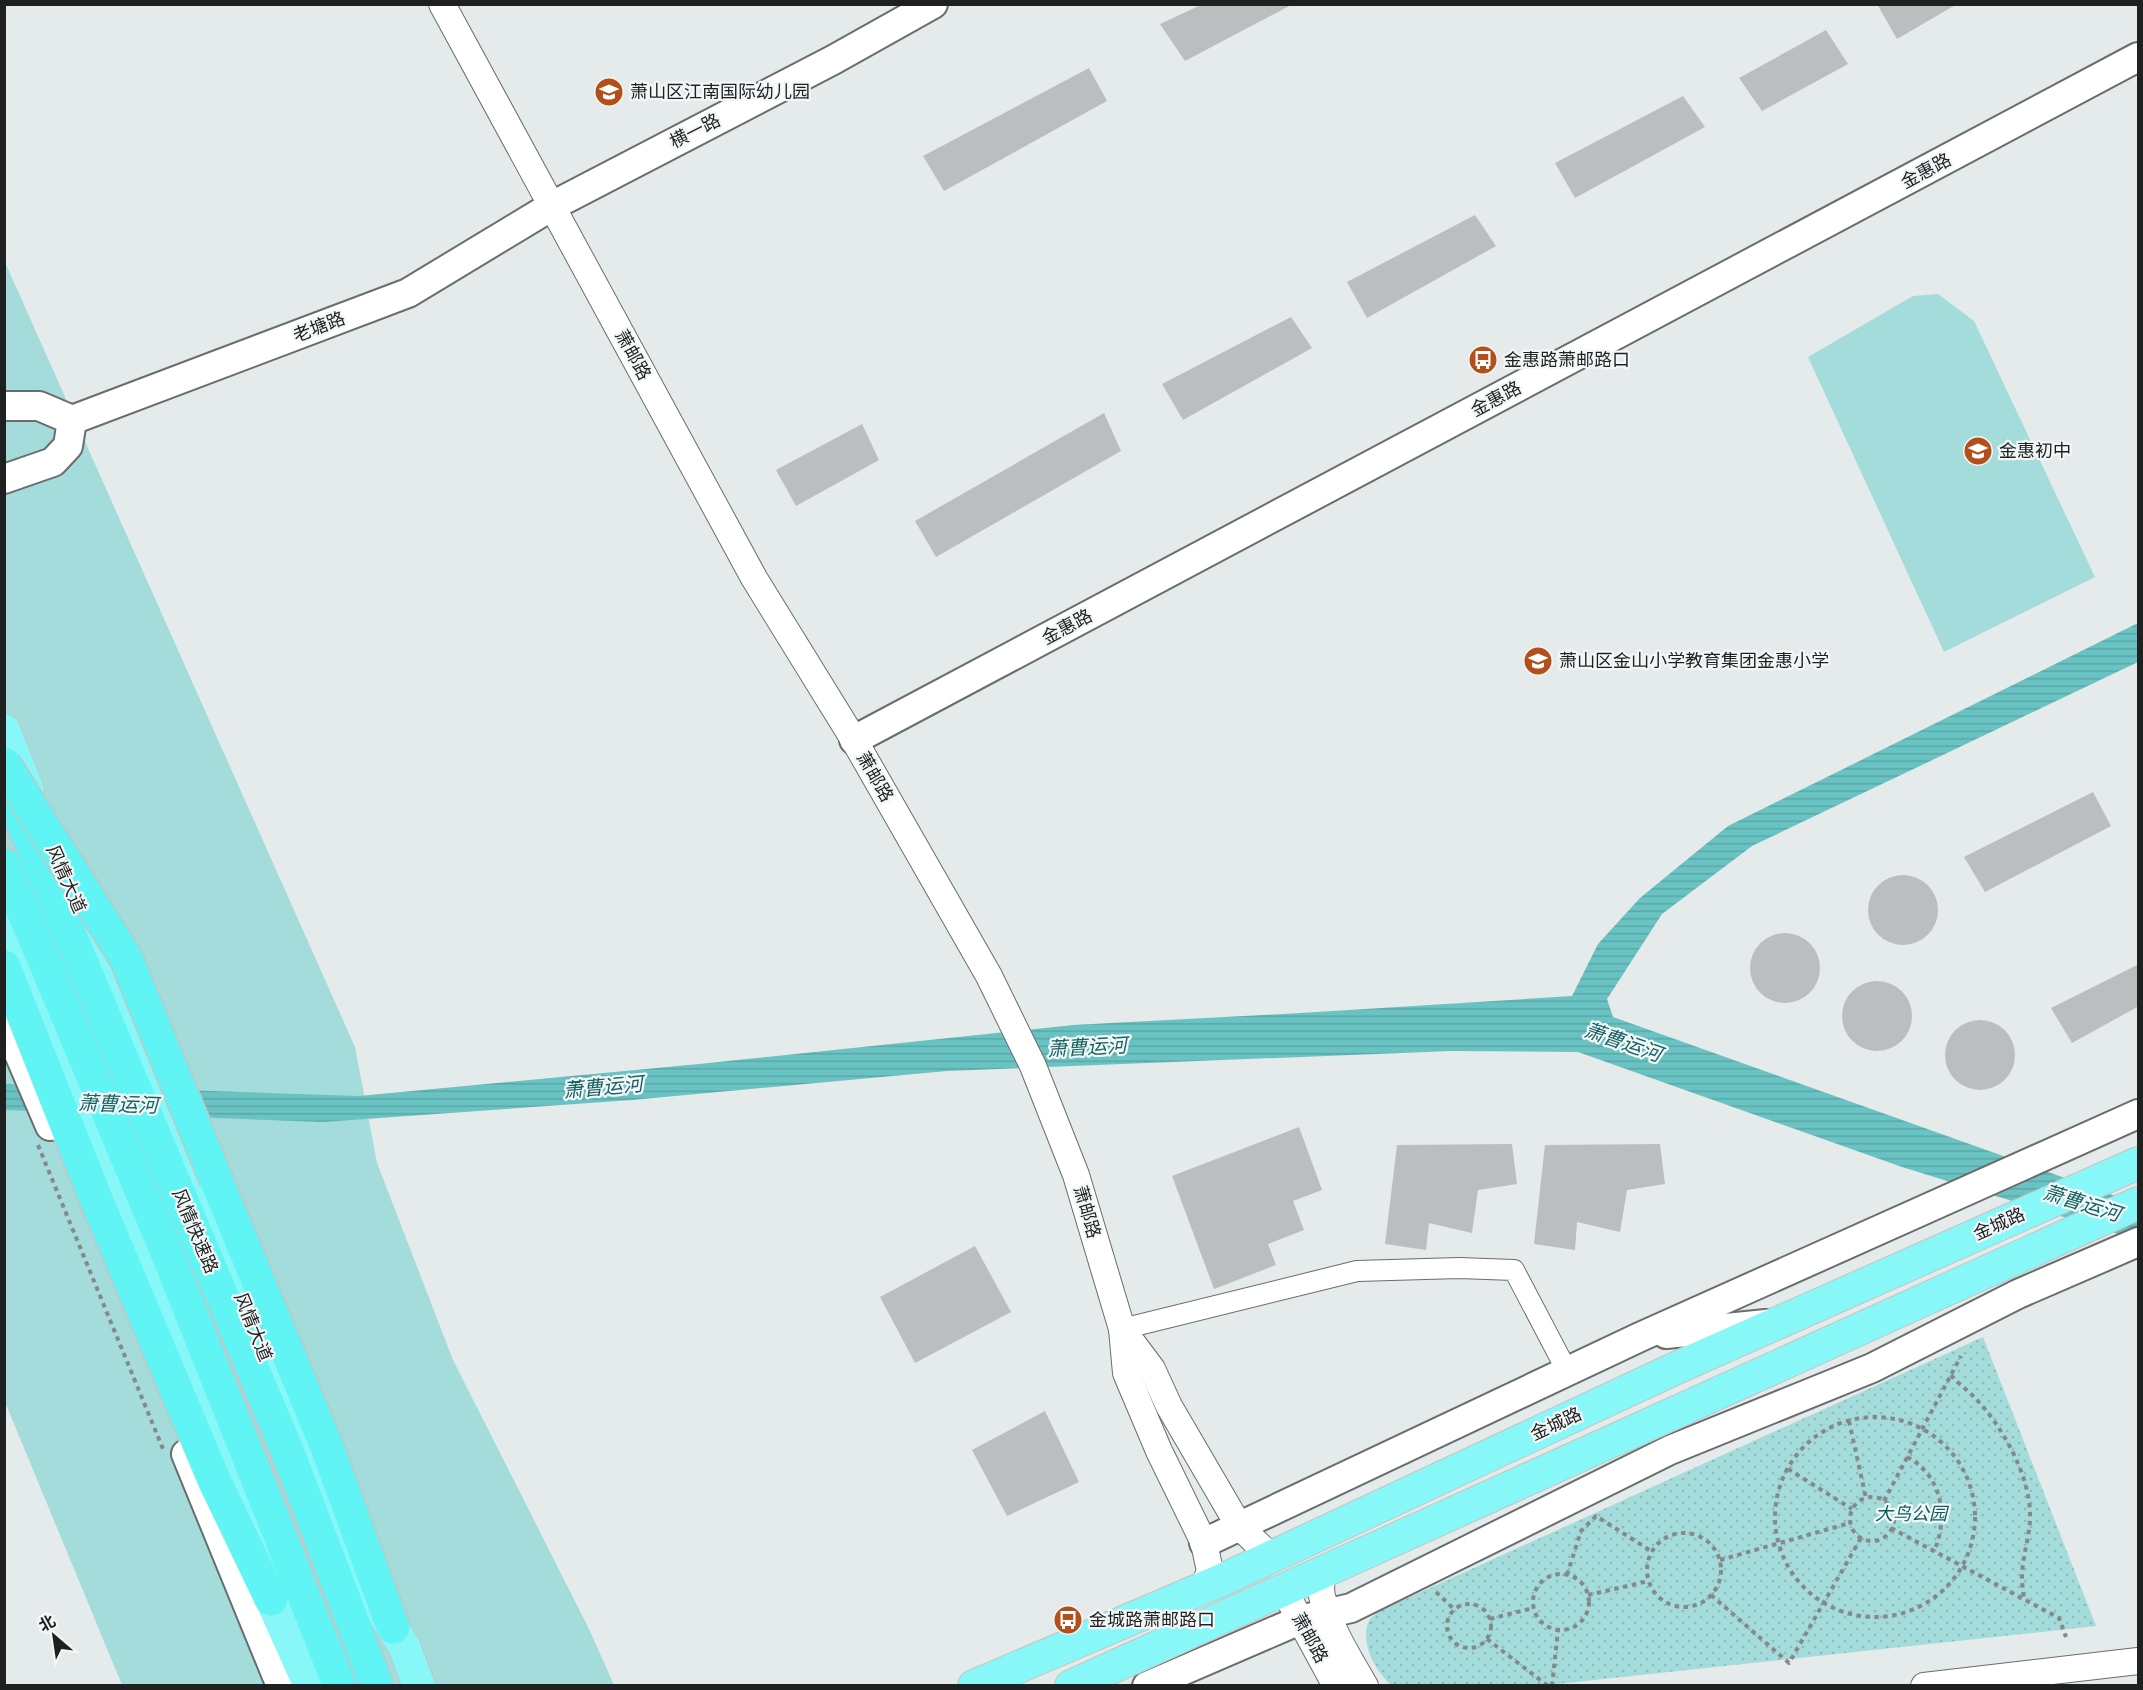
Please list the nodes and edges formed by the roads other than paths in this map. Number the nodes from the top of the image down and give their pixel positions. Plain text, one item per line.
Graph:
1 (442, 4) edge
2 (933, 4) edge
3 (2139, 57) edge
4 (552, 206) junction
5 (4, 406) edge
6 (72, 420) junction
7 (4, 479) edge
8 (4, 730) edge
9 (854, 740) junction
10 (4, 764) edge
11 (4, 780) edge
12 (4, 865) edge
13 (4, 923) edge
14 (4, 967) edge
15 (7, 1024) edge
16 (2139, 1114) edge
17 (2139, 1164) edge
18 (204, 1177) junction
19 (2139, 1203) edge
20 (2129, 1246) edge
21 (1778, 1323) junction
22 (1122, 1329) junction
23 (1641, 1337) junction
24 (1567, 1371) junction
25 (1239, 1526) junction
26 (1204, 1543) junction
27 (1271, 1557) junction
28 (1322, 1572) junction
29 (1203, 1588) junction
30 (1284, 1590) junction
31 (271, 1599) junction
32 (1314, 1617) junction
33 (393, 1627) joint
34 (1043, 1655) junction
35 (2139, 1661) edge
36 (281, 1686) edge
37 (310, 1686) edge
38 (340, 1686) edge
39 (377, 1686) edge
40 (419, 1686) edge
41 (952, 1686) edge
42 (975, 1686) edge
43 (1071, 1686) edge
44 (1147, 1686) edge
45 (1336, 1686) edge
46 (1365, 1686) edge
47 (1924, 1686) edge

1 - 4 street, 萧邮路
2 - 4 main road, 横一路
3 - 9 main road, 金惠路
4 - 6 main road, 老塘路
4 - 9 street, 萧邮路
5 - 6 main road
6 - 7 main road
8 - 18 main road, 风情大道
9 - 22 street, 萧邮路
10 - 18 highway, bridge
11 - 39 highway, 风情快速路
12 - 38 highway, 风情快速路
13 - 31 main road
14 - 31 highway
15 - 36 main road
16 - 23 main road
17 - 21 main road, 金城路
18 - 33 highway
19 - 28 main road, 金城路
20 - 32 main road
21 - 23 main road
21 - 27 main road, 金城路
22 - 24 street
22 - 25 street
22 - 26 street, 萧邮路
23 - 24 main road
24 - 25 main road
25 - 26 main road
25 - 27 street
26 - 29 street, 萧邮路
27 - 29 main road, 金城路
28 - 30 main road, 金城路
28 - 32 street
29 - 34 main road, 金城路
30 - 32 street, 萧邮路
30 - 43 main road, 金城路
31 - 37 main road
32 - 44 main road
32 - 45 street, 萧邮路
32 - 46 street
33 - 40 main road
34 - 41 main road
34 - 42 main road, 金城路
35 - 47 street

